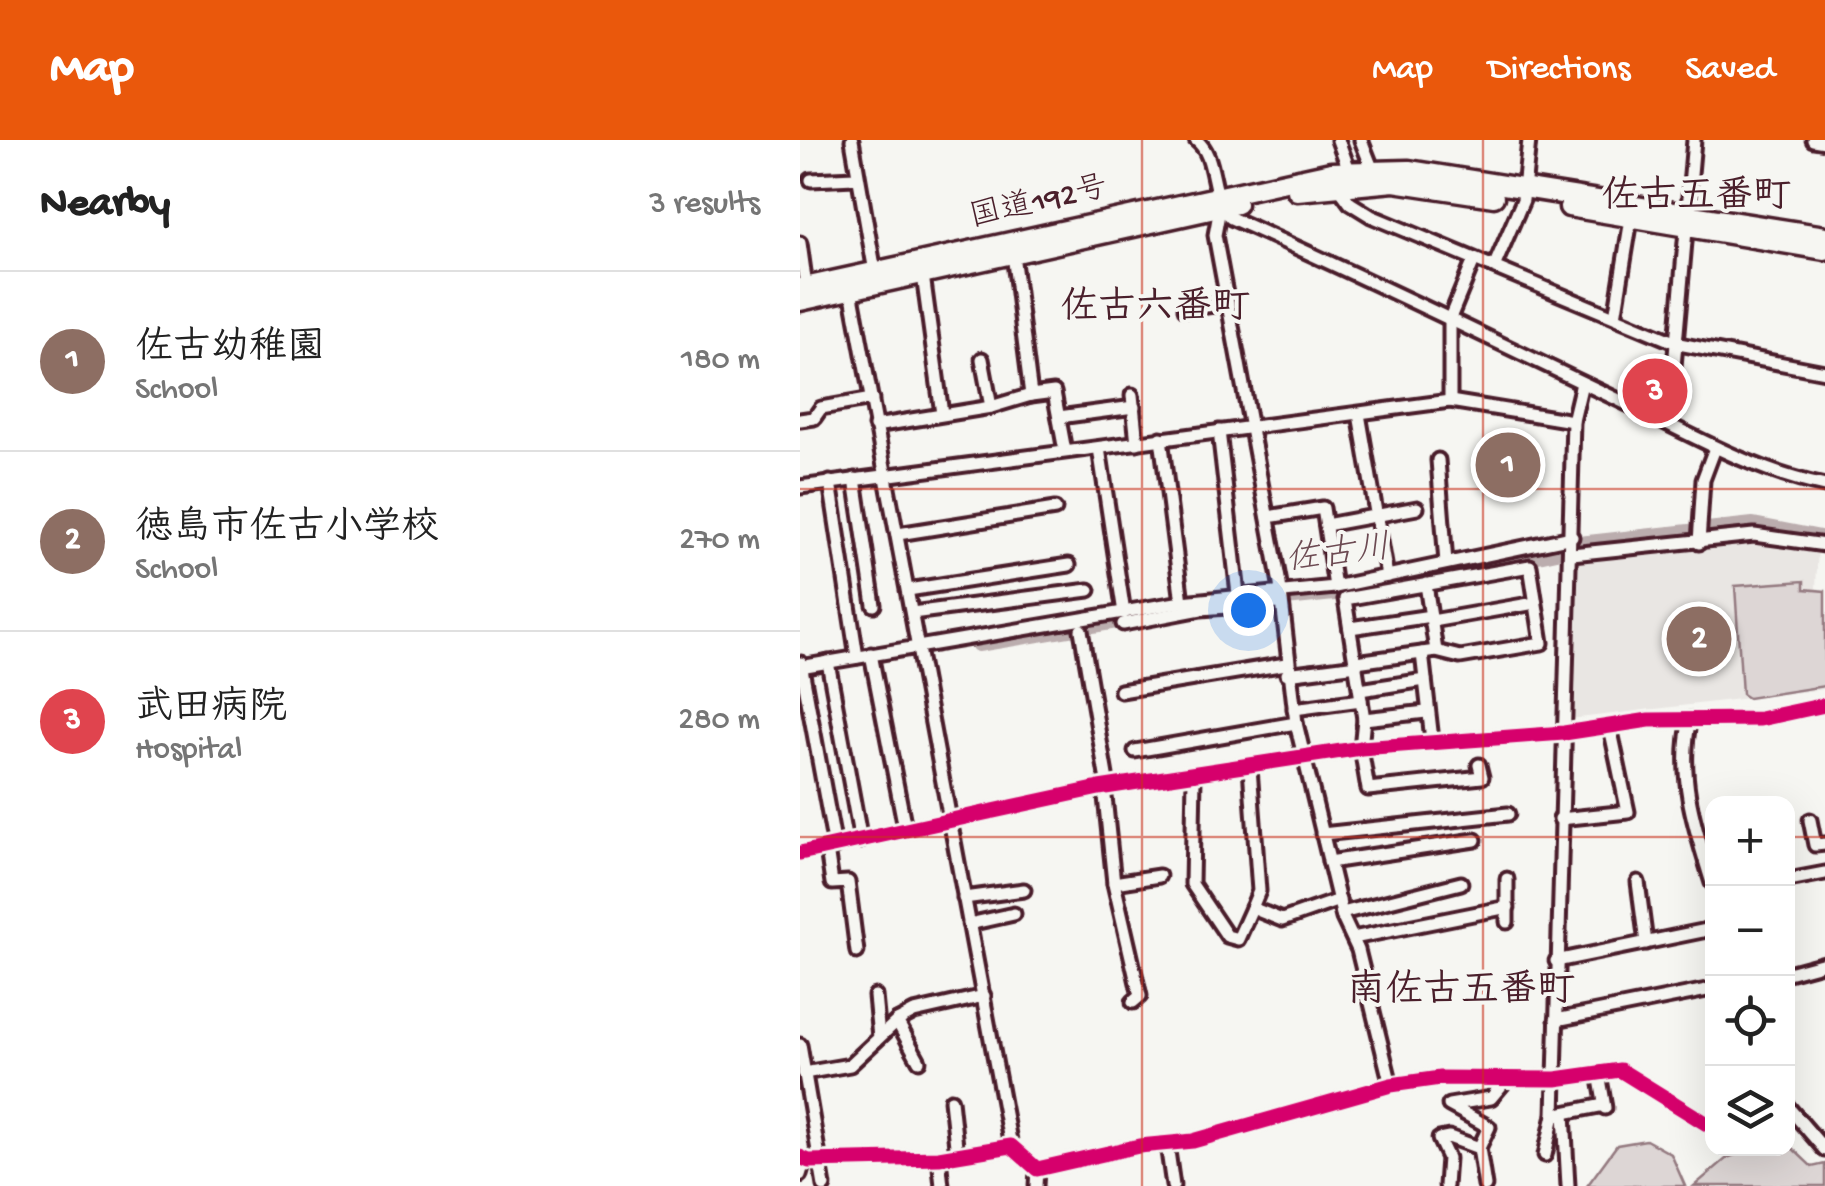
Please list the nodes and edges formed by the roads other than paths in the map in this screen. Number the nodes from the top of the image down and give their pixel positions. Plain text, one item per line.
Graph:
1 (852, 140) edge
2 (1338, 140) edge
3 (1361, 140) edge
4 (1528, 140) edge
5 (1694, 140) edge
6 (1813, 140) edge
7 (1825, 142) edge
8 (1203, 143) edge
9 (1372, 168) junction
10 (1342, 177) junction
11 (855, 178) junction
12 (811, 180) dead end
13 (1524, 195) junction
14 (1218, 202) junction
15 (1631, 219) junction
16 (1688, 221) junction
17 (1825, 236) edge
18 (800, 244) edge
19 (1825, 250) edge
20 (1013, 254) junction
21 (1474, 260) junction
22 (1494, 268) junction
23 (875, 272) junction
24 (922, 275) junction
25 (851, 290) junction
26 (802, 292) edge
27 (1228, 303) junction
28 (1185, 308) dead end
29 (1615, 317) junction
30 (1450, 318) junction
31 (1679, 344) junction
32 (982, 359) dead end
33 (1825, 372) edge
34 (1582, 383) junction
35 (1031, 394) junction
36 (872, 399) junction
37 (1450, 401) junction
38 (990, 408) junction
39 (942, 414) junction
40 (1359, 414) junction
41 (1059, 416) junction
42 (800, 420) edge
43 (1573, 421) junction
44 (1669, 423) junction
45 (876, 426) junction
46 (1251, 428) junction
47 (1220, 431) junction
48 (1161, 438) junction
49 (1138, 444) junction
50 (1099, 448) junction
51 (1715, 448) junction
52 (1065, 451) junction
53 (1438, 460) dead end
54 (887, 474) junction
55 (855, 478) junction
56 (830, 482) junction
57 (1825, 486) edge
58 (800, 487) edge
59 (1417, 508) dead end
60 (1055, 510) dead end
61 (1377, 512) junction
62 (1268, 517) junction
63 (1326, 525) junction
64 (898, 534) junction
65 (1698, 536) junction
66 (1825, 545) edge
67 (1572, 546) junction
68 (1528, 556) junction
69 (1446, 563) junction
70 (1070, 565) dead end
71 (1387, 576) junction
72 (1426, 584) junction
73 (1335, 586) junction
74 (908, 590) junction
75 (1089, 590) dead end
76 (1238, 594) junction
77 (1279, 597) junction
78 (1182, 602) junction
79 (1535, 603) junction
80 (874, 605) dead end
81 (912, 613) junction
82 (1431, 618) junction
83 (1123, 619) junction
84 (1350, 628) junction
85 (1080, 630) dead end
86 (918, 650) junction
87 (1436, 650) junction
88 (1422, 653) junction
89 (857, 656) junction
90 (872, 658) junction
91 (1356, 663) junction
92 (829, 665) junction
93 (801, 667) edge
94 (1287, 669) junction
95 (1425, 680) junction
96 (1121, 691) dead end
97 (1361, 695) junction
98 (1825, 705) edge
99 (1426, 712) junction
100 (1295, 716) junction
101 (1364, 719) junction
102 (1690, 719) junction
103 (1610, 726) junction
104 (1564, 733) junction
105 (1432, 740) junction
106 (1362, 748) junction
107 (1136, 751) dead end
108 (1304, 758) junction
109 (1479, 765) dead end
110 (1250, 768) junction
111 (1194, 777) junction
112 (1106, 787) junction
113 (1508, 814) dead end
114 (948, 818) junction
115 (1560, 818) junction
116 (1810, 820) dead end
117 (905, 828) junction
118 (1322, 834) junction
119 (1475, 840) dead end
120 (862, 841) junction
121 (1825, 844) edge
122 (831, 848) junction
123 (800, 853) edge
124 (1705, 858) edge
125 (1329, 862) junction
126 (1825, 873) edge
127 (1158, 876) dead end
128 (1508, 879) dead end
129 (1795, 879) edge
130 (1453, 882) dead end
131 (1638, 882) dead end
132 (1114, 883) junction
133 (1024, 890) dead end
134 (964, 898) junction
135 (1341, 907) junction
136 (1508, 907) junction
137 (1252, 908) junction
138 (1014, 914) dead end
139 (1508, 922) dead end
140 (969, 924) junction
141 (1705, 930) edge
142 (1353, 938) junction
143 (1646, 943) junction
144 (857, 952) dead end
145 (1556, 961) junction
146 (1825, 963) edge
147 (1795, 971) edge
148 (1705, 991) edge
149 (875, 996) dead end
150 (984, 996) junction
151 (1133, 1002) dead end
152 (1556, 1020) junction
153 (898, 1021) junction
154 (879, 1037) junction
155 (800, 1046) edge
156 (919, 1061) dead end
157 (804, 1072) junction
158 (1598, 1073) junction
159 (1506, 1079) junction
160 (1556, 1079) junction
161 (1391, 1085) junction
162 (951, 1100) dead end
163 (1559, 1114) junction
164 (1795, 1115) edge
165 (1705, 1122) edge
166 (1795, 1129) edge
167 (1811, 1132) junction
168 (1166, 1144) junction
169 (1011, 1146) junction
170 (1479, 1148) junction
171 (1825, 1150) edge
172 (957, 1155) junction
173 (1545, 1155) dead end
174 (802, 1158) edge
175 (939, 1158) junction
176 (820, 1160) junction
177 (1037, 1169) junction
178 (800, 1175) edge
179 (824, 1186) edge
180 (942, 1186) edge
181 (1036, 1186) edge
182 (1173, 1186) edge
183 (1446, 1186) edge
184 (1484, 1186) edge
185 (1568, 1186) edge

1 - 11 street
2 - 10 street
3 - 9 street
4 - 13 street
5 - 16 street
6 - 7 street
8 - 14 street
9 - 10 highway, 国道192号
9 - 13 highway, 国道192号
10 - 13 highway, 国道192号
10 - 14 highway, 国道192号
10 - 21 street
11 - 12 street
11 - 23 street
13 - 15 highway, 国道192号
13 - 16 highway, 国道192号
13 - 22 street
14 - 20 highway, 国道192号
14 - 23 highway, 国道192号
14 - 27 street
14 - 30 street
15 - 16 highway, 国道192号
15 - 29 street
16 - 17 highway, 国道192号
16 - 19 highway, 国道192号
16 - 31 street
18 - 26 street
20 - 24 highway, 国道192号
20 - 35 street
21 - 22 street
21 - 30 street
22 - 29 street
23 - 26 highway, 国道192号
24 - 25 highway, 国道192号
24 - 39 street
25 - 26 highway, 国道192号
25 - 36 street
27 - 28 street
27 - 46 street
29 - 31 street
30 - 34 street
30 - 37 street
31 - 33 street
31 - 44 street
32 - 38 street
34 - 43 street
34 - 44 street
35 - 38 street
35 - 41 street
36 - 42 street
36 - 45 street
37 - 40 street
37 - 43 street
38 - 39 street
39 - 45 street
40 - 46 street
40 - 61 street
41 - 49 street
41 - 52 street
43 - 67 street
44 - 51 street
45 - 54 street
46 - 47 street
46 - 62 street
47 - 48 street
47 - 76 street
48 - 49 street
48 - 78 street
49 - 50 street
50 - 52 street
50 - 83 street
51 - 57 street
51 - 65 street
52 - 54 street
53 - 69 street
54 - 55 street
54 - 64 street
55 - 56 street
55 - 80 street
56 - 58 street
56 - 89 street
59 - 61 street
60 - 64 street
61 - 63 street
61 - 71 street
62 - 63 street
62 - 77 street
63 - 73 street
64 - 74 street
65 - 66 street
65 - 67 street
67 - 68 street
67 - 104 street
68 - 69 street
68 - 72 street
68 - 79 street
69 - 71 street
70 - 74 street
71 - 73 street
72 - 82 street
72 - 84 street
73 - 77 street
74 - 81 street
75 - 81 street
76 - 77 street
76 - 78 street
77 - 83 street
77 - 94 street
78 - 83 street
79 - 82 street
79 - 87 street
81 - 86 street
82 - 84 street
82 - 87 street
83 - 86 street
84 - 91 street
85 - 112 street
86 - 90 street
86 - 114 street
87 - 88 street
88 - 91 street
88 - 95 street
89 - 90 street
89 - 92 street
90 - 117 street
91 - 94 street
91 - 97 street
92 - 93 street
92 - 120 street
93 - 122 street
94 - 96 street
94 - 100 street
95 - 97 street
95 - 99 street
97 - 100 street
97 - 101 street
98 - 102 street
99 - 101 street
99 - 105 street
100 - 107 street
100 - 108 street
101 - 106 street
102 - 103 street
102 - 124 street
103 - 104 street
103 - 115 street
104 - 105 street
104 - 115 street
105 - 106 street
106 - 108 street
106 - 109 street
108 - 110 street
108 - 118 street
110 - 111 street
110 - 137 street
111 - 112 street
111 - 137 street
112 - 114 street
112 - 132 street
113 - 118 street
114 - 117 street
114 - 134 street
115 - 145 street
116 - 121 street
117 - 120 street
118 - 125 street
119 - 125 street
120 - 122 street
122 - 123 street
122 - 144 street
125 - 135 street
126 - 129 street
127 - 132 street
128 - 136 street
130 - 135 street
131 - 143 street
132 - 151 street
133 - 134 street
134 - 140 street
135 - 137 street
135 - 142 street
136 - 139 street
136 - 142 street
138 - 140 street
140 - 150 street
141 - 143 street
142 - 161 street
143 - 145 street
145 - 152 street
146 - 147 street
148 - 152 street
149 - 154 street
150 - 153 street
150 - 169 street
152 - 160 street
153 - 154 street
153 - 156 street
154 - 157 street
155 - 157 street
157 - 176 street
158 - 160 street
158 - 163 street
158 - 165 street
159 - 160 street
159 - 161 street
159 - 170 street
160 - 163 street
161 - 168 street
162 - 172 street
163 - 173 street
163 - 185 street
164 - 167 street
166 - 167 street
167 - 171 street
168 - 177 street
168 - 182 street
169 - 172 street
169 - 177 street
170 - 183 street
170 - 184 street
172 - 175 street
174 - 176 street
174 - 178 street
175 - 176 street
175 - 180 street
176 - 179 street
177 - 181 street

